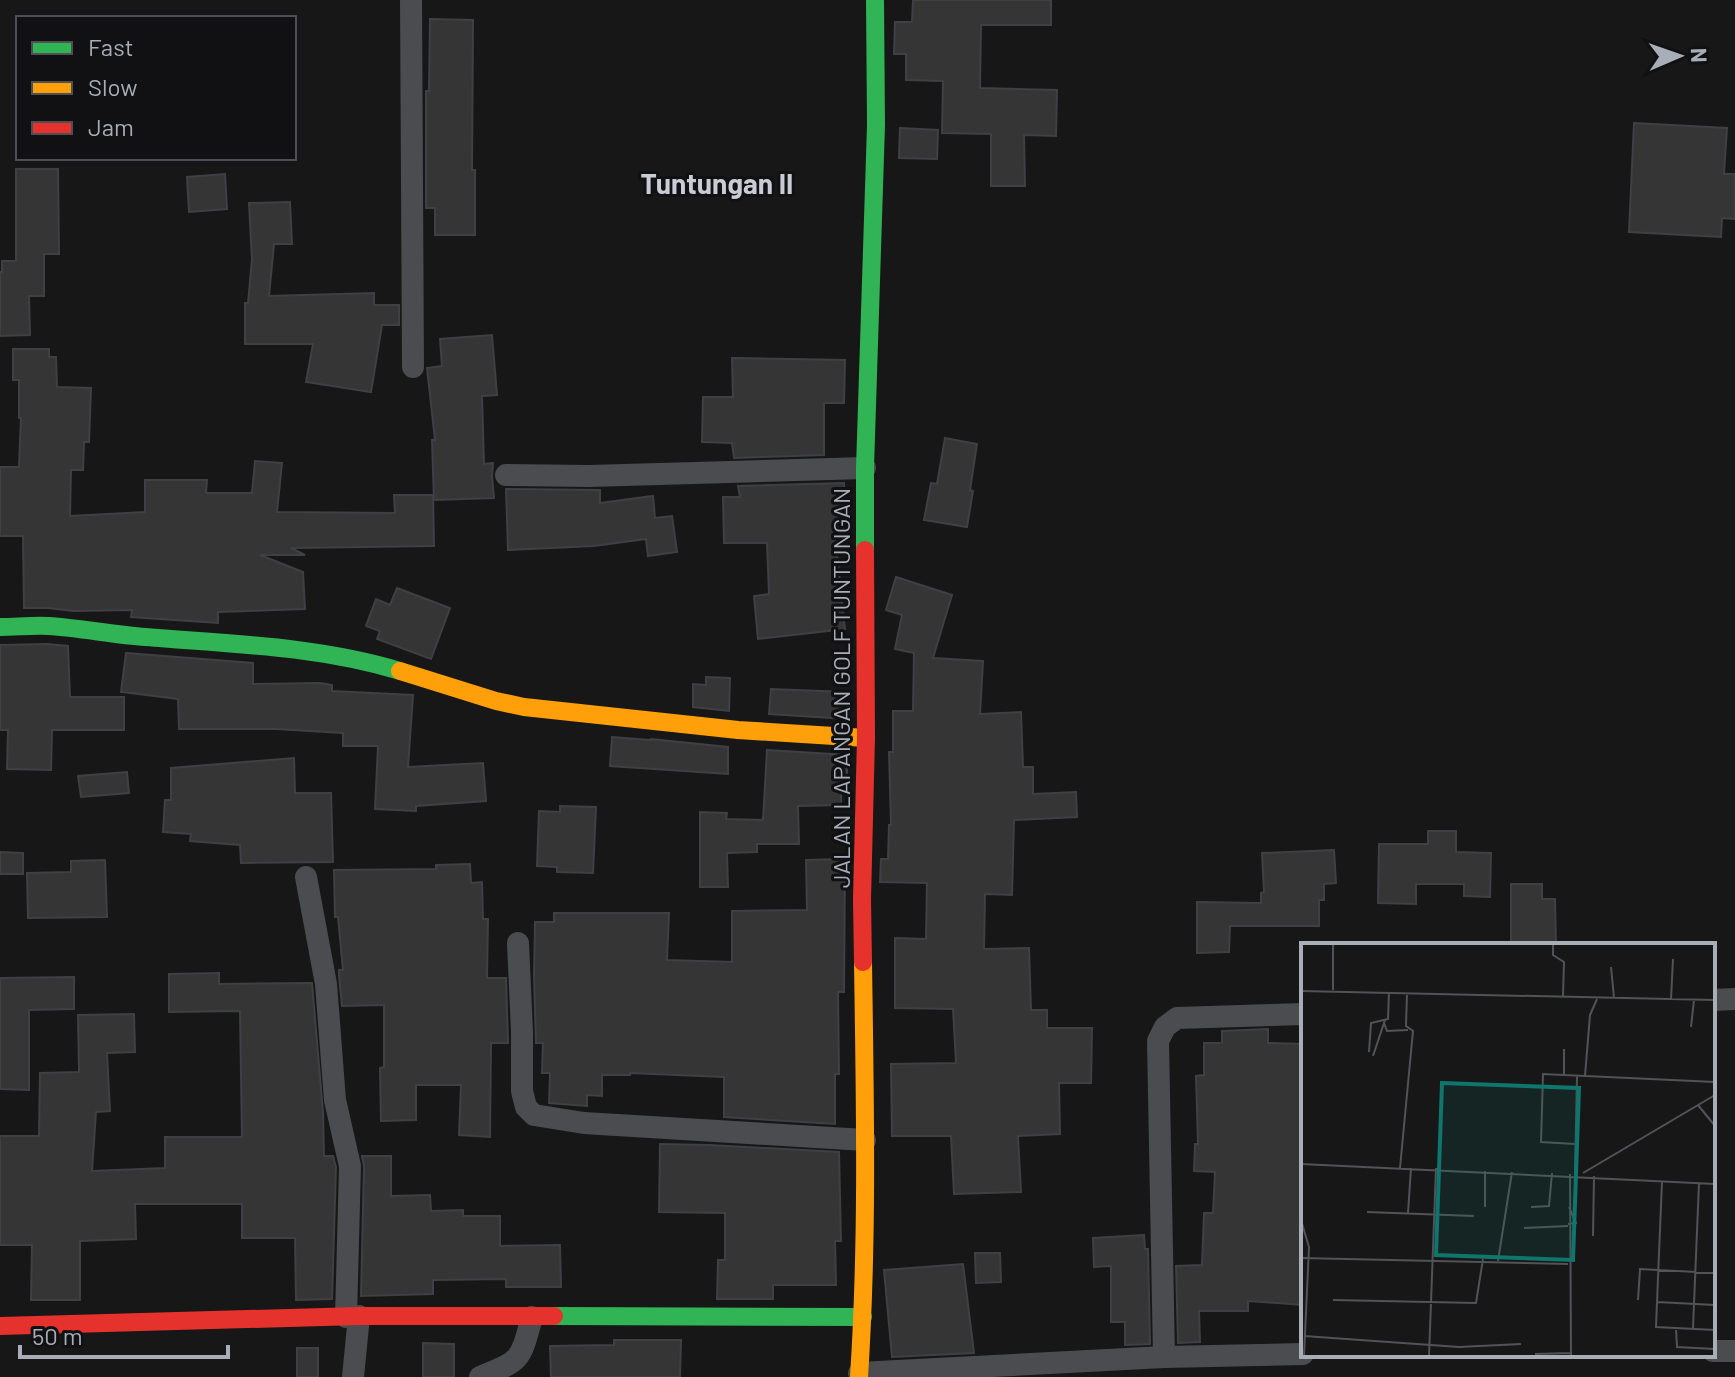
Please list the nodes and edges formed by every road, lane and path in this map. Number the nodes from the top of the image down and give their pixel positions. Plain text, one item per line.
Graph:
1 (411, 0) edge
2 (875, 0) edge
3 (413, 367) dead end
4 (865, 468) junction
5 (506, 475) dead end
6 (0, 627) edge
7 (866, 738) junction
8 (306, 877) dead end
9 (518, 943) dead end
10 (1735, 999) edge
11 (1715, 1000) edge
12 (1301, 1014) edge
13 (865, 1140) junction
14 (353, 1317) junction
15 (532, 1317) junction
16 (863, 1317) junction
17 (0, 1326) edge
18 (1301, 1354) edge
19 (1164, 1357) junction
20 (859, 1375) edge
21 (353, 1377) edge
22 (480, 1377) edge

1 - 3 street
2 - 4 street, JALAN LAPANGAN GOLF TUNTUNGAN
4 - 5 street
4 - 7 street, JALAN LAPANGAN GOLF TUNTUNGAN
6 - 7 street
7 - 13 street, JALAN LAPANGAN GOLF TUNTUNGAN
8 - 14 street
9 - 13 street
10 - 11 street
12 - 19 street
13 - 16 street, JALAN LAPANGAN GOLF TUNTUNGAN
14 - 15 street
14 - 17 street
14 - 21 street
15 - 16 street
15 - 22 street
16 - 20 street, JALAN LAPANGAN GOLF TUNTUNGAN
18 - 19 street
19 - 20 street

